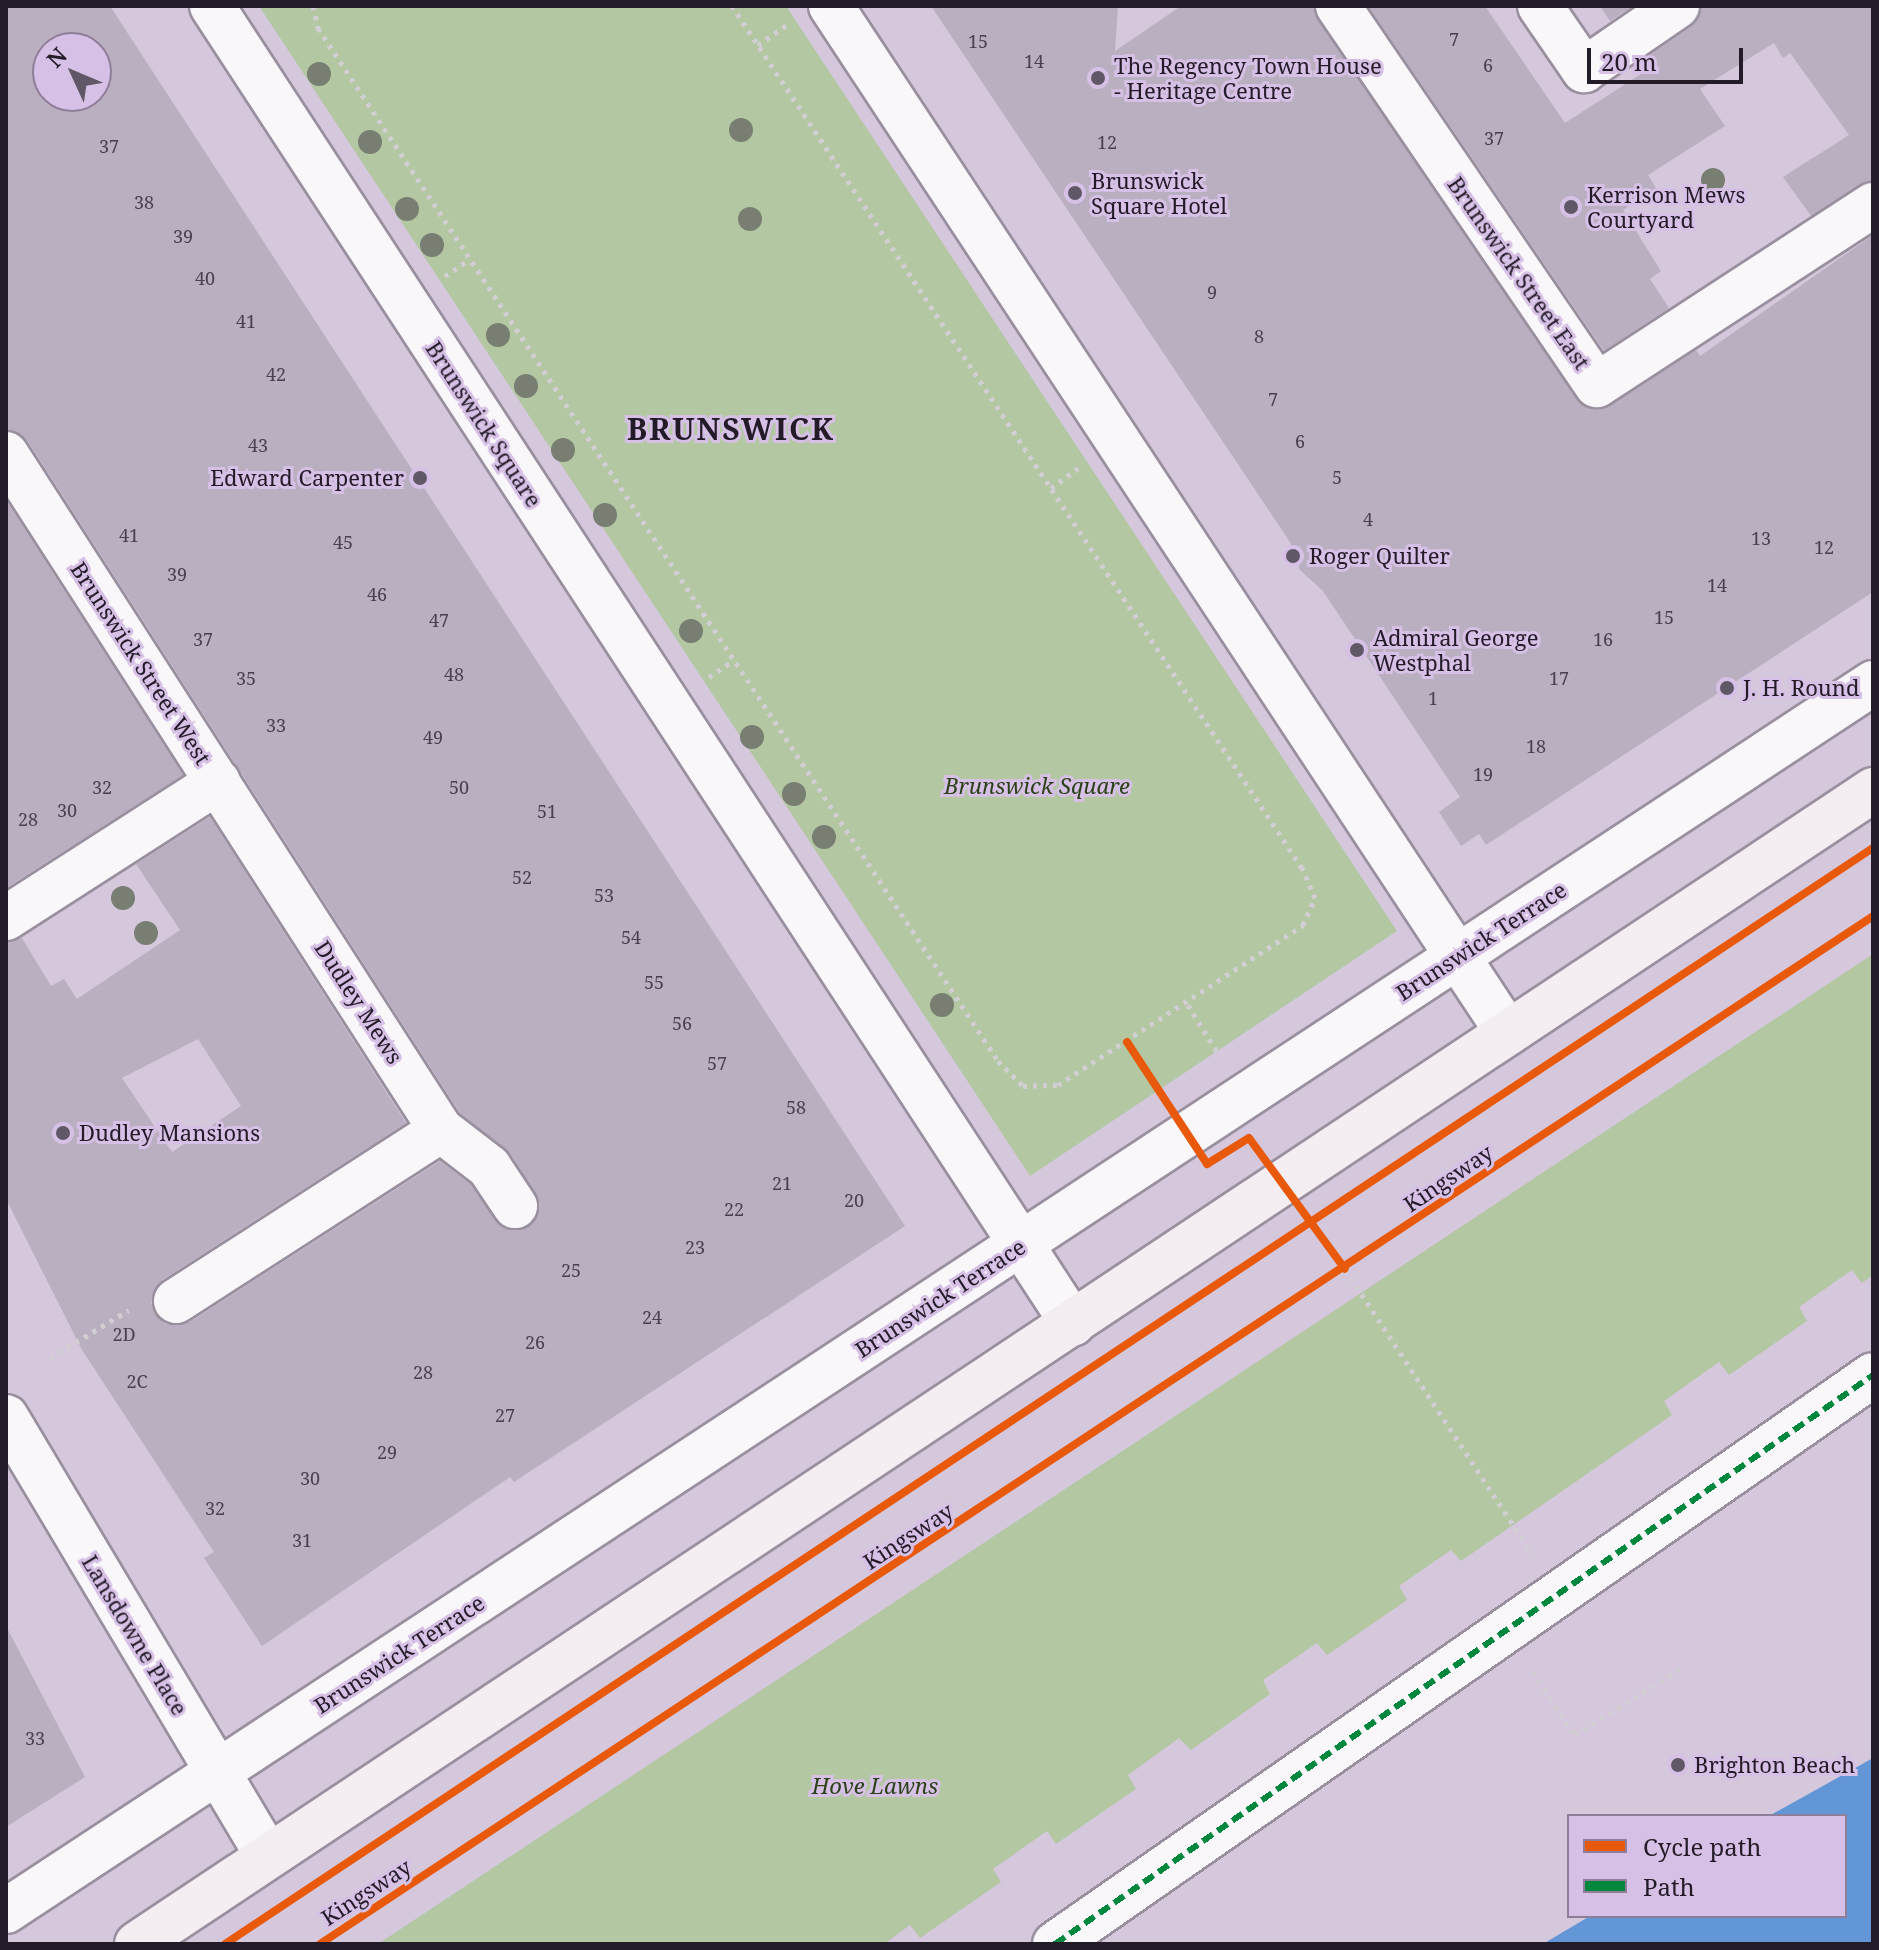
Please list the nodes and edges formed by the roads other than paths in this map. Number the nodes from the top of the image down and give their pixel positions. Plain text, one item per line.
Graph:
1 (212, 6) edge
2 (1338, 6) edge
3 (1540, 6) edge
4 (1677, 6) edge
5 (813, 13) edge
6 (1873, 205) edge
7 (6, 454) edge
8 (1873, 683) edge
9 (218, 782) junction
10 (1873, 790) edge
11 (6, 918) edge
12 (1459, 956) junction
13 (1508, 1033) junction
14 (441, 1130) junction
15 (515, 1206) dead end
16 (1022, 1244) junction
17 (176, 1301) road end
18 (1073, 1324) junction
19 (1873, 1375) edge
20 (6, 1417) edge
21 (217, 1773) junction
22 (266, 1853) junction
23 (6, 1911) edge
24 (137, 1944) edge
25 (1055, 1944) edge

1 - 16 street, Brunswick Square
2 - 6 street, Brunswick Street East
3 - 4 street
5 - 12 street
7 - 9 street, Brunswick Street West
8 - 12 street, Brunswick Terrace
9 - 11 street, Brunswick Street West
9 - 14 street, Dudley Mews
10 - 13 main road
12 - 13 street
12 - 16 street, Brunswick Terrace
13 - 18 main road
14 - 15 street, Dudley Mews
14 - 17 street
16 - 18 street, Brunswick Square
16 - 21 street, Brunswick Terrace
18 - 22 main road
19 - 25 street
20 - 21 street, Lansdowne Place
21 - 22 street, Lansdowne Place
21 - 23 street, Brunswick Terrace
22 - 24 main road

